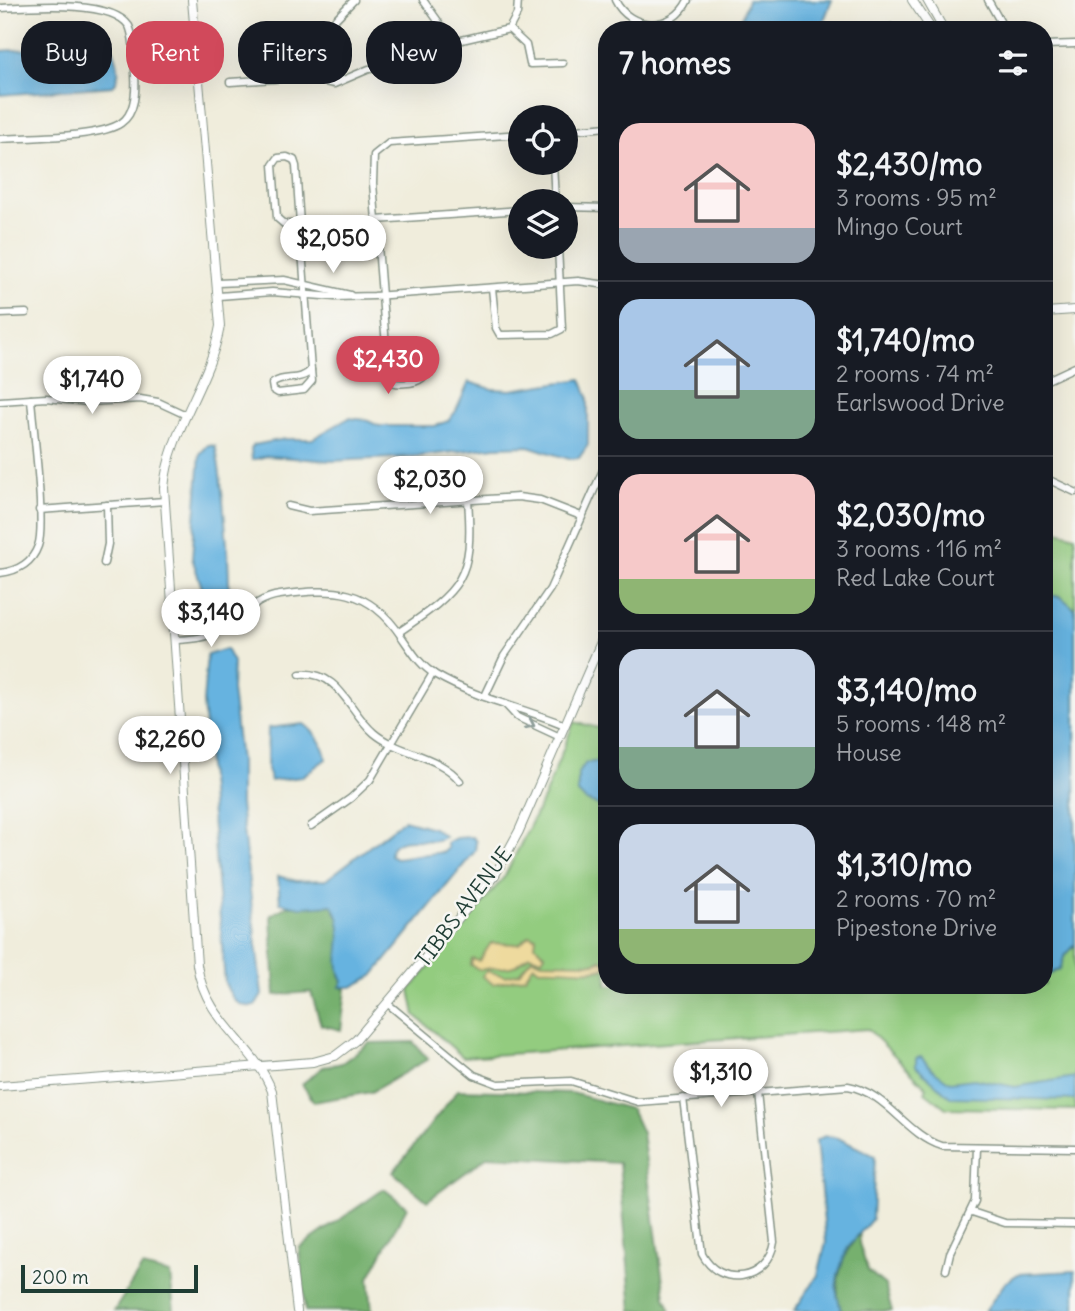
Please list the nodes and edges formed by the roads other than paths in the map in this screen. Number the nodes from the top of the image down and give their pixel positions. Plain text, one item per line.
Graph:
1 (192, 0) edge
2 (341, 0) edge
3 (354, 0) edge
4 (423, 0) edge
5 (518, 0) edge
6 (615, 0) edge
7 (688, 0) edge
8 (912, 0) edge
9 (927, 0) edge
10 (988, 0) edge
11 (346, 7) junction
12 (0, 8) edge
13 (193, 21) edge
14 (333, 21) edge
15 (438, 21) edge
16 (637, 21) edge
17 (665, 21) edge
18 (926, 21) edge
19 (939, 21) edge
20 (1000, 21) edge
21 (126, 22) edge
22 (509, 29) junction
23 (462, 39) edge
24 (1075, 44) edge
25 (1053, 45) edge
26 (563, 63) dead end
27 (238, 81) edge
28 (230, 82) dead end
29 (134, 84) edge
30 (198, 84) edge
31 (598, 128) edge
32 (578, 130) edge
33 (508, 135) edge
34 (0, 139) edge
35 (578, 207) edge
36 (598, 208) edge
37 (508, 211) edge
38 (376, 220) junction
39 (300, 224) junction
40 (559, 259) edge
41 (305, 282) junction
42 (218, 283) junction
43 (561, 283) junction
44 (598, 283) edge
45 (492, 288) junction
46 (306, 295) junction
47 (352, 295) junction
48 (219, 296) junction
49 (382, 296) junction
50 (1075, 310) edge
51 (1053, 311) edge
52 (26, 313) dead end
53 (0, 314) edge
54 (1075, 367) edge
55 (311, 369) junction
56 (388, 371) junction
57 (1053, 377) edge
58 (31, 398) junction
59 (0, 401) edge
60 (186, 415) junction
61 (1053, 482) edge
62 (598, 484) edge
63 (1075, 492) edge
64 (468, 500) junction
65 (165, 501) junction
66 (107, 505) junction
67 (288, 506) dead end
68 (39, 510) junction
69 (582, 516) junction
70 (104, 563) dead end
71 (0, 573) edge
72 (231, 621) junction
73 (174, 626) junction
74 (399, 632) junction
75 (175, 640) junction
76 (598, 649) edge
77 (433, 673) junction
78 (300, 674) dead end
79 (485, 696) junction
80 (505, 704) junction
81 (565, 725) junction
82 (560, 737) junction
83 (391, 744) junction
84 (460, 782) dead end
85 (311, 826) dead end
86 (388, 1004) junction
87 (260, 1067) junction
88 (0, 1086) edge
89 (758, 1093) junction
90 (683, 1098) junction
91 (977, 1147) junction
92 (1075, 1148) edge
93 (972, 1212) junction
94 (1075, 1224) edge
95 (946, 1270) dead end
96 (297, 1311) edge

1 - 13 main road
2 - 11 street
3 - 11 street
4 - 15 street
5 - 22 street
6 - 16 street
7 - 17 street
8 - 18 main road
9 - 19 main road
10 - 20 street
11 - 14 street
12 - 21 street
22 - 23 street
22 - 26 street
24 - 25 street
27 - 28 street
29 - 34 street
30 - 42 main road
31 - 32 street
33 - 38 street
35 - 36 street
37 - 38 street
38 - 49 street
39 - 39 street
39 - 41 street
40 - 43 street
41 - 42 street
41 - 46 street
41 - 47 street
42 - 48 main road
43 - 44 street
43 - 45 street
43 - 45 street
45 - 49 street
46 - 47 street
46 - 48 street
46 - 55 street
47 - 49 street
48 - 60 main road
49 - 56 street
50 - 51 main road
52 - 53 street
54 - 57 street
55 - 55 street
56 - 56 street
58 - 59 street
58 - 60 street
58 - 68 street
60 - 65 main road
61 - 63 street
62 - 69 street
64 - 67 street
64 - 69 street
64 - 74 street
65 - 66 street
65 - 73 main road
66 - 68 street
66 - 70 street
68 - 71 street
69 - 79 street
72 - 73 street
72 - 74 street
72 - 75 street
73 - 75 main road
74 - 77 street
75 - 87 main road
76 - 81 main road, TIBBS AVENUE
77 - 79 street
77 - 83 street
78 - 83 street
79 - 80 street
80 - 81 street
80 -> 82 street
81 - 82 main road, TIBBS AVENUE
82 - 86 main road, TIBBS AVENUE
83 - 84 street
83 - 85 street
86 - 87 main road, TIBBS AVENUE
86 - 90 street
87 - 88 main road, TIBBS AVENUE
87 - 96 main road
89 - 90 street
89 - 90 street
89 - 91 street
91 - 92 street
91 - 93 street
93 - 94 street
93 - 95 street

